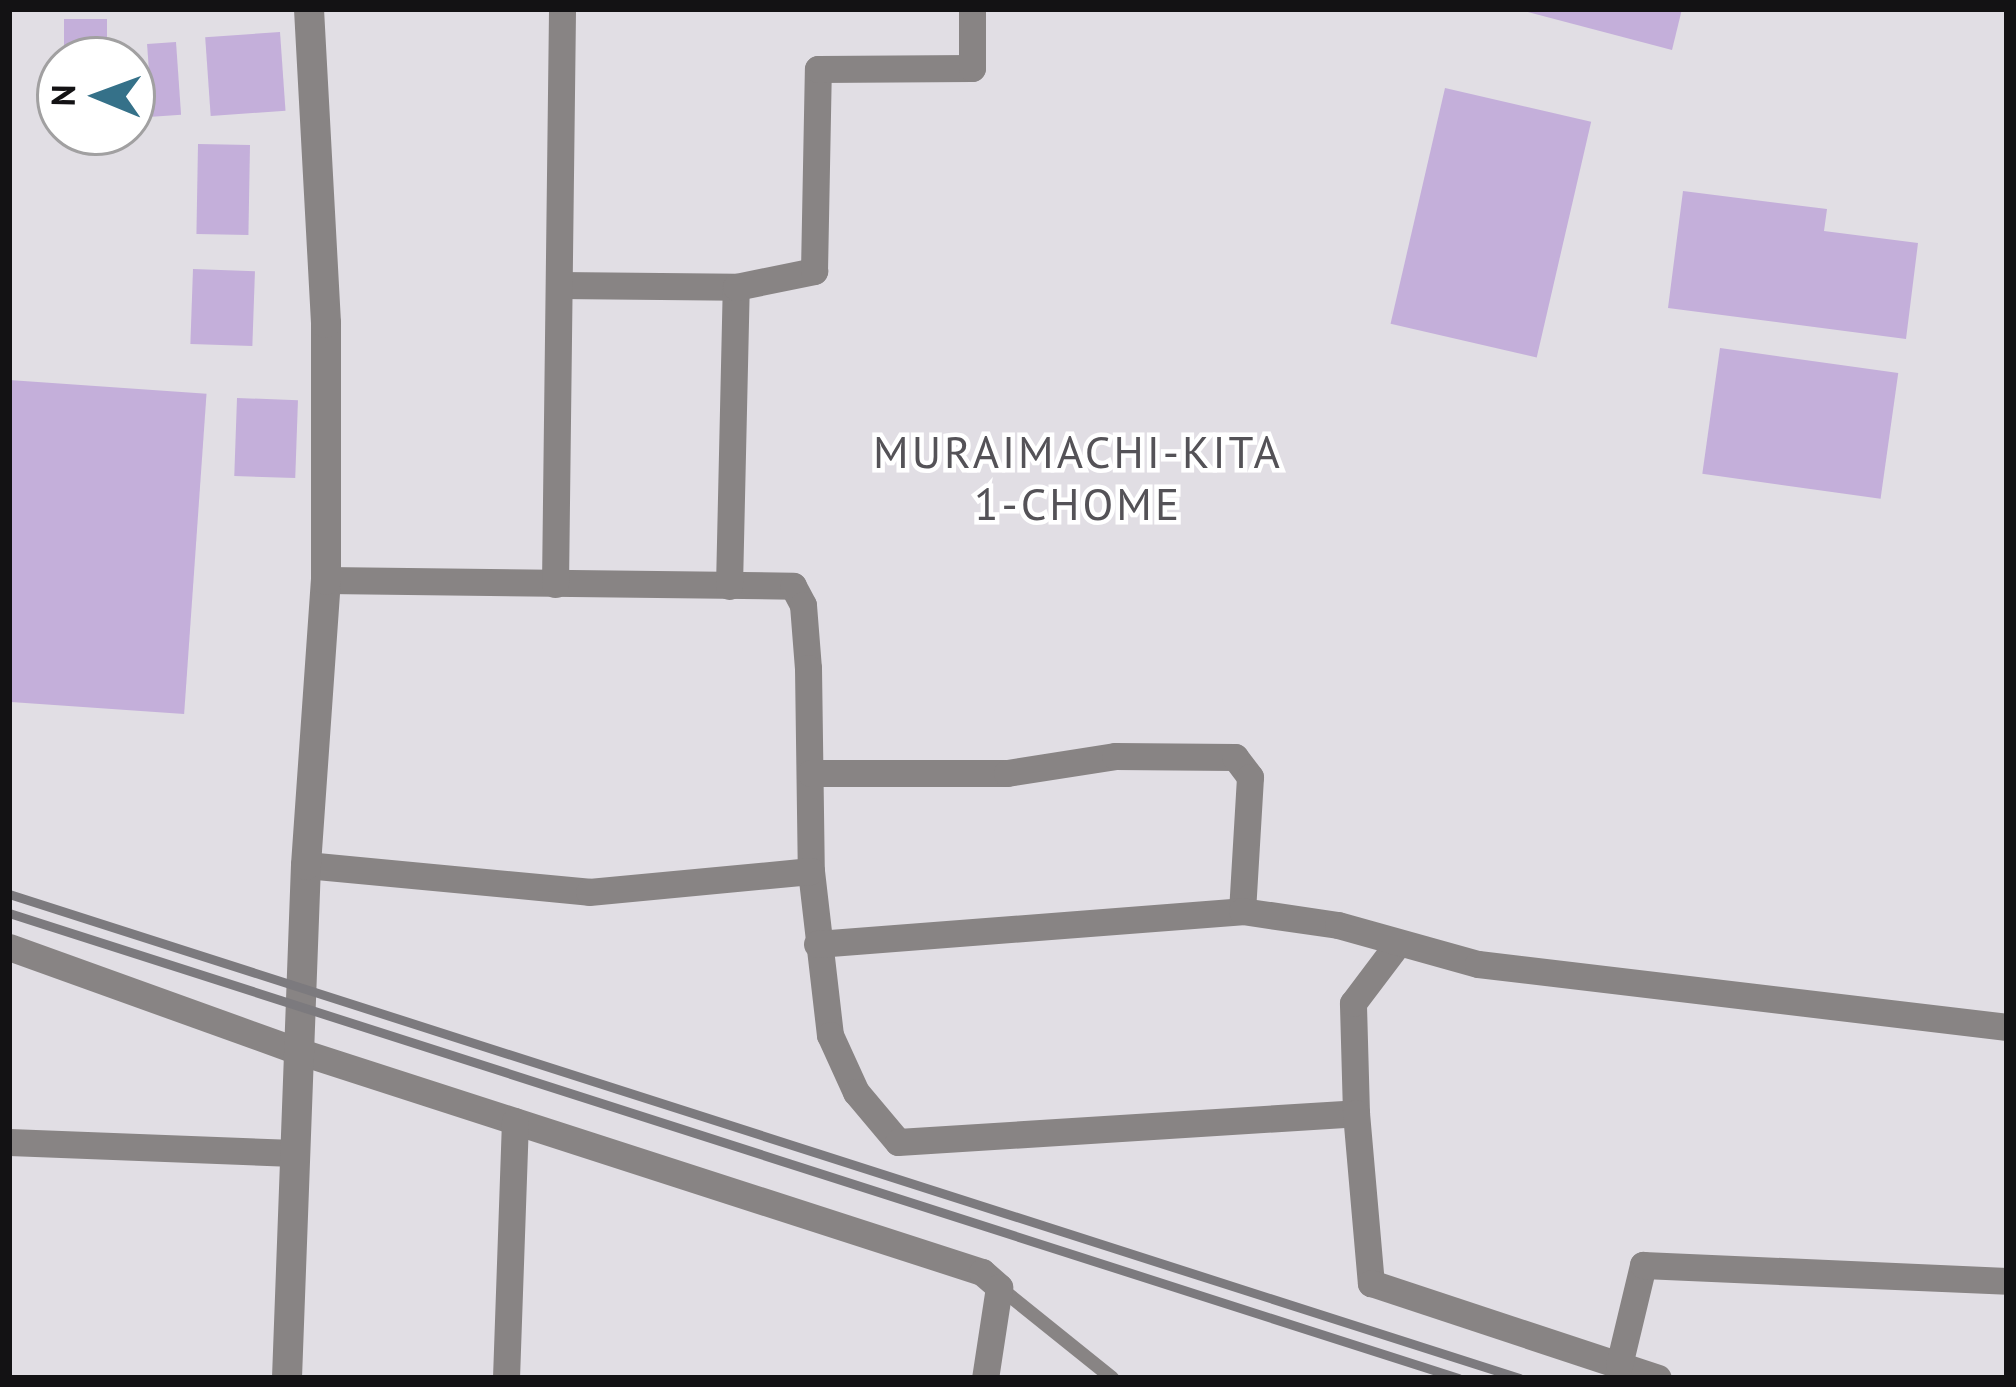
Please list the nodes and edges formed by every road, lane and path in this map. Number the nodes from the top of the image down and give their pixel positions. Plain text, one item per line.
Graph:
1 (309, 9) edge
2 (562, 9) edge
3 (972, 9) edge
4 (559, 285) junction
5 (736, 287) junction
6 (326, 580) junction
7 (555, 584) junction
8 (729, 586) junction
9 (810, 773) junction
10 (306, 865) junction
11 (811, 871) junction
12 (1243, 911) junction
13 (817, 944) junction
14 (1396, 946) junction
15 (9, 947) edge
16 (2007, 1027) edge
17 (298, 1051) junction
18 (1356, 1113) junction
19 (515, 1121) junction
20 (9, 1142) edge
21 (294, 1153) junction
22 (2007, 1281) edge
23 (999, 1287) junction
24 (1619, 1365) junction
25 (287, 1378) edge
26 (506, 1378) edge
27 (986, 1378) edge
28 (1112, 1378) edge
29 (1658, 1378) edge

1 - 6 street
2 - 4 street
3 - 5 street
4 - 5 street
4 - 7 street
5 - 8 street
6 - 7 street
6 - 10 street
7 - 8 street
8 - 9 street
9 - 11 street
9 - 12 street
10 - 11 street
10 - 17 street
11 - 13 street
12 - 13 street
12 - 14 street
13 - 18 street
14 - 16 street
14 - 18 street
15 - 17 street
17 - 19 street
17 - 21 street
18 - 24 street
19 - 23 street
19 - 26 street
20 - 21 street
21 - 25 street
22 - 24 street
23 - 27 street
23 - 28 lane
24 - 29 street

